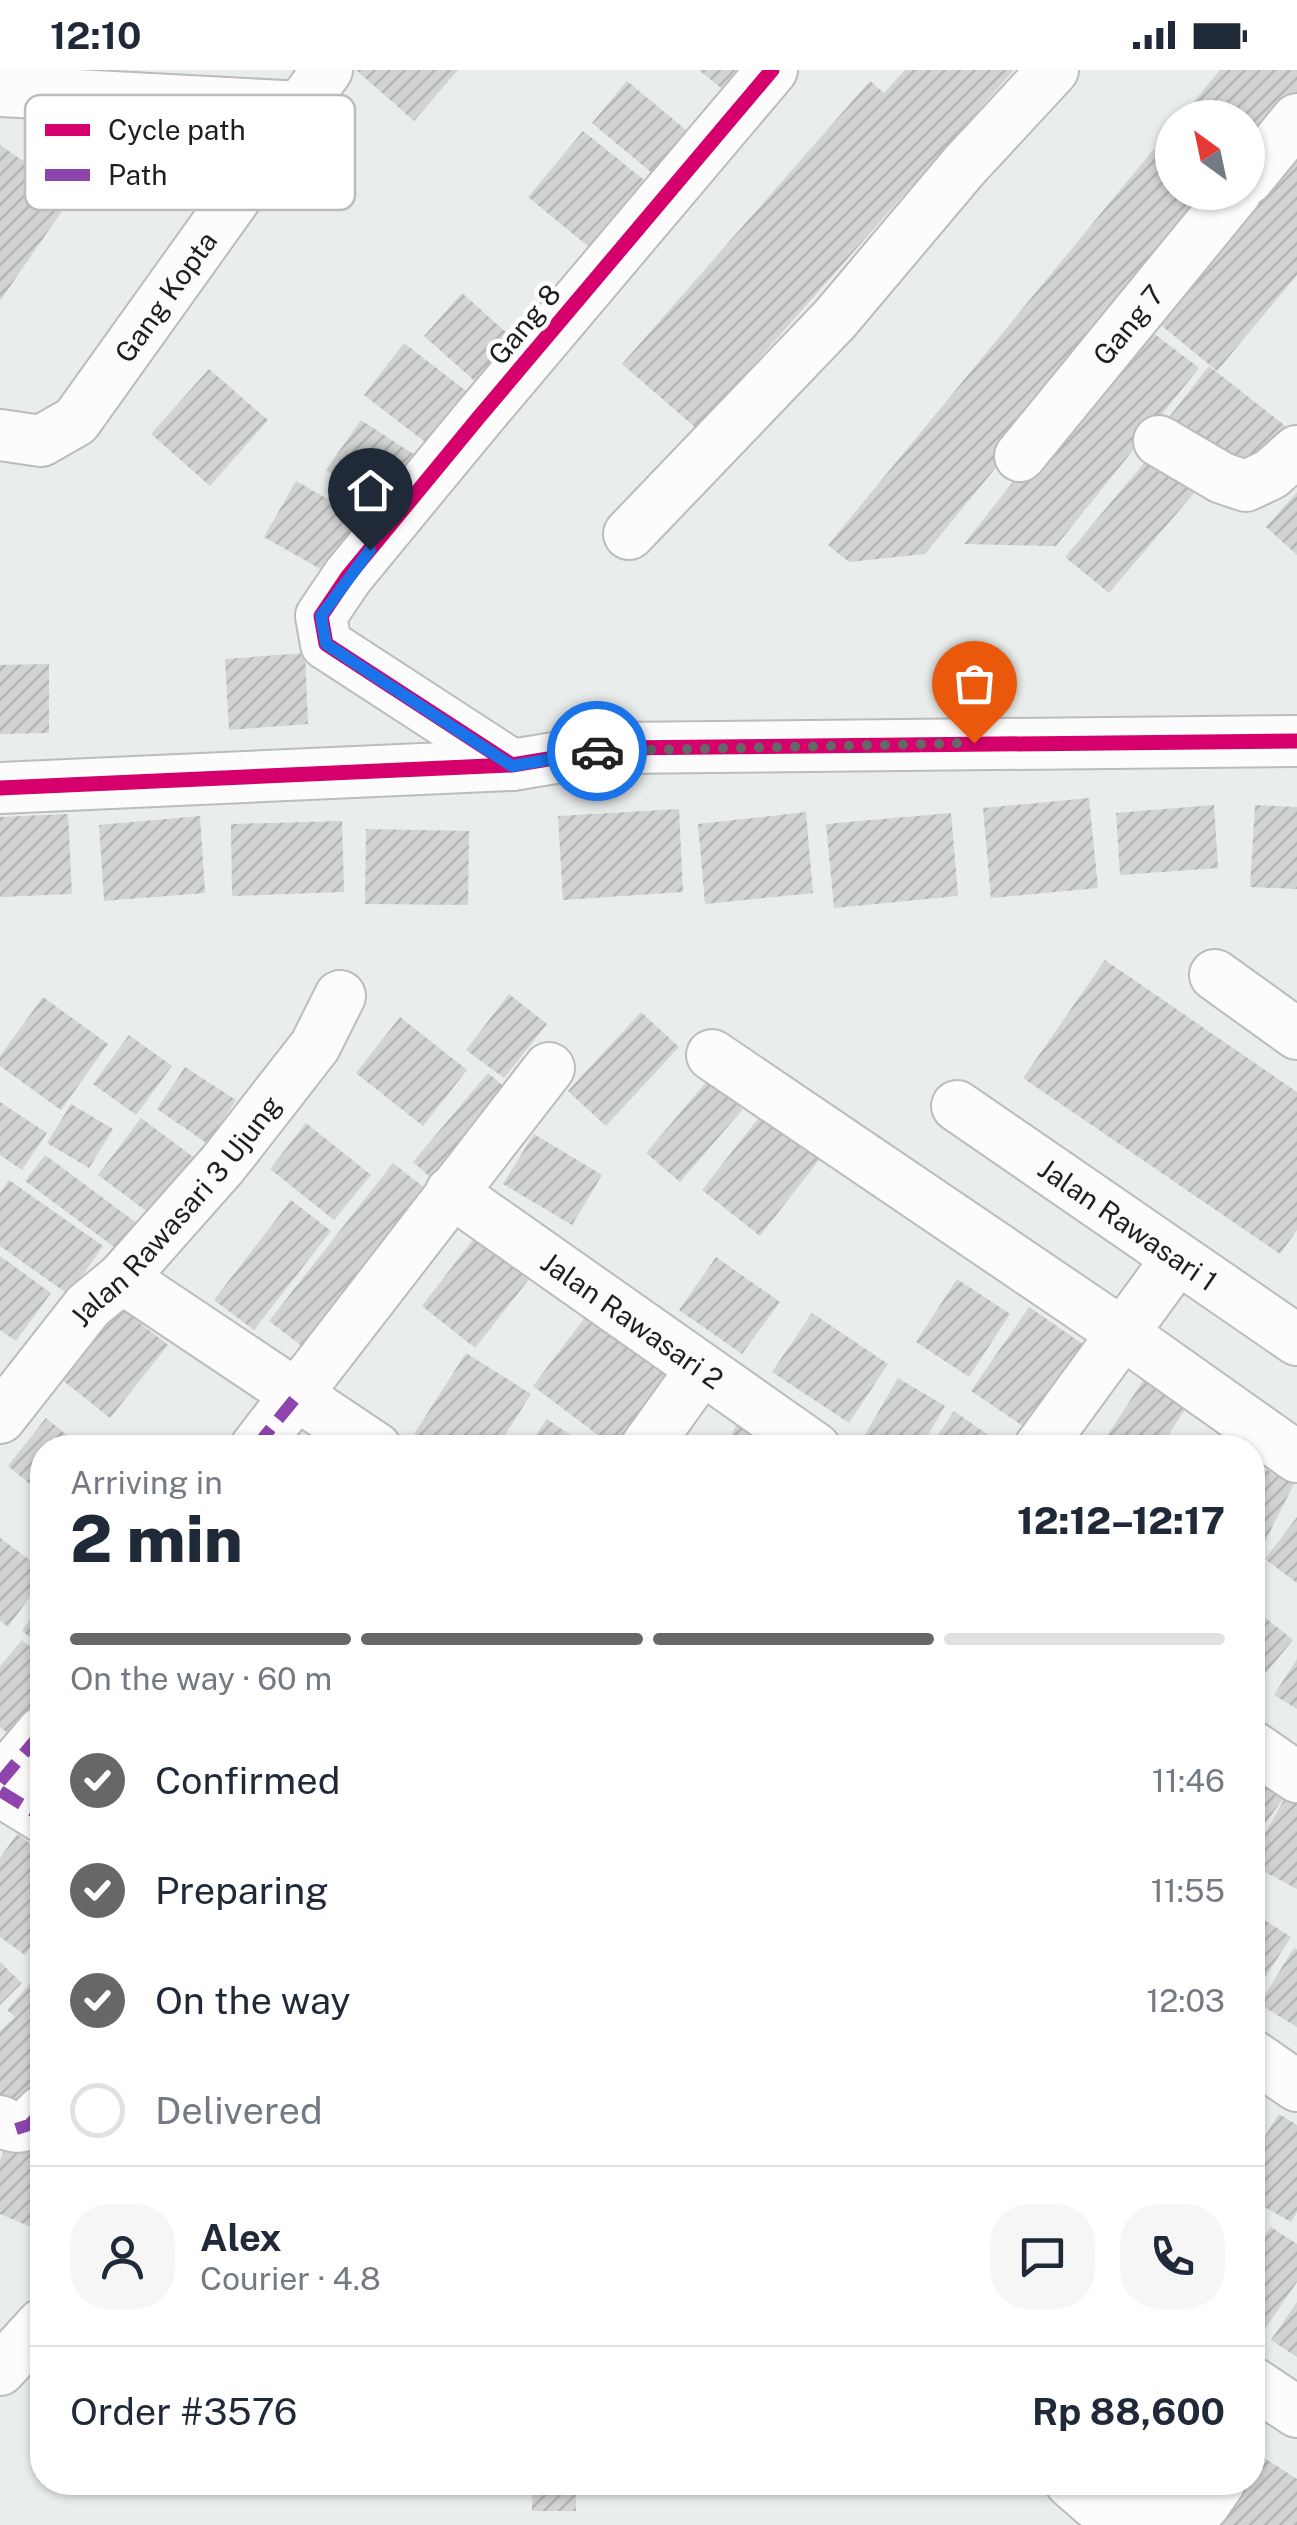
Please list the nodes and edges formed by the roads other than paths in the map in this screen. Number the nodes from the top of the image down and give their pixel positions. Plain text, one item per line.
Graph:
1 (772, 70) edge
2 (1040, 74) edge
3 (315, 88) edge
4 (0, 91) edge
5 (1297, 118) edge
6 (1265, 157) edge
7 (227, 210) edge
8 (1221, 210) edge
9 (0, 435) edge
10 (1159, 441) dead end
11 (1297, 451) edge
12 (1020, 456) dead end
13 (629, 534) dead end
14 (1297, 740) edge
15 (512, 766) junction
16 (0, 788) edge
17 (1216, 975) dead end
18 (340, 996) dead end
19 (1297, 1034) edge
20 (712, 1054) dead end
21 (549, 1068) dead end
22 (957, 1106) dead end
23 (451, 1192) junction
24 (1177, 1259) junction
25 (122, 1278) junction
26 (1122, 1333) junction
27 (1297, 1340) edge
28 (16, 1366) edge
29 (701, 1370) junction
30 (298, 1395) junction
31 (0, 1418) edge
32 (266, 1435) edge
33 (357, 1435) edge
34 (655, 1435) edge
35 (797, 1435) edge
36 (1048, 1435) edge
37 (1297, 1457) edge
38 (30, 1746) edge
39 (1265, 1755) edge
40 (1297, 1777) edge
41 (0, 1782) edge
42 (0, 1791) edge
43 (30, 1810) edge
44 (1265, 2064) edge
45 (1297, 2086) edge
46 (0, 2121) edge
47 (30, 2122) edge
48 (30, 2337) edge
49 (0, 2370) edge
50 (1086, 2495) edge
51 (1211, 2495) edge

1 - 15 street, Gang 8
2 - 13 street
3 - 4 street, Gang Kopta
5 - 6 street
7 - 9 street, Gang Kopta
8 - 12 street, Gang 7
10 - 11 street
14 - 15 street
15 - 16 street
17 - 19 street
18 - 25 street, Jalan Rawasari 3 Ujung
20 - 26 street
21 - 23 street
22 - 24 street, Jalan Rawasari 1
23 - 29 street, Jalan Rawasari 2
23 - 30 street
24 - 26 street
24 - 27 street, Jalan Rawasari 1
25 - 28 street, Jalan Rawasari 3 Ujung
25 - 30 street
26 - 36 street
26 - 37 street
28 - 31 street, Jalan Rawasari 3 Ujung
29 - 34 street
29 - 35 street, Jalan Rawasari 2
30 - 32 street
30 - 33 street
38 - 41 street
39 - 40 street
42 - 43 street
44 - 45 street
46 - 47 street
48 - 49 street
50 - 51 street

